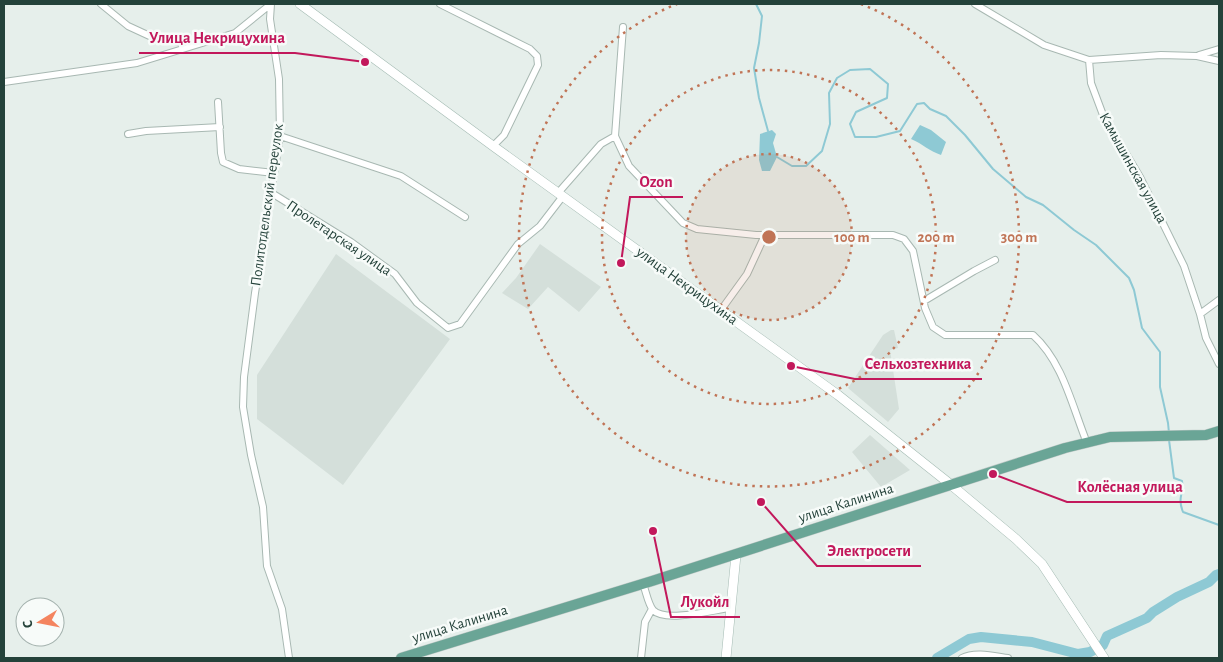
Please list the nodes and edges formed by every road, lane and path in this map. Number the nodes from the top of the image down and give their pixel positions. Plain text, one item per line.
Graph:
1 (101, 4) edge
2 (271, 4) edge
3 (300, 4) edge
4 (440, 4) edge
5 (975, 4) edge
6 (623, 27) dead end
7 (198, 44) junction
8 (1219, 49) edge
9 (1197, 56) junction
10 (1089, 60) junction
11 (1219, 61) edge
12 (4, 82) edge
13 (218, 102) dead end
14 (220, 127) junction
15 (128, 134) dead end
16 (280, 136) junction
17 (615, 136) junction
18 (493, 146) junction
19 (274, 173) junction
20 (270, 192) junction
21 (560, 195) junction
22 (465, 217) dead end
23 (765, 235) junction
24 (995, 260) dead end
25 (1219, 300) edge
26 (924, 301) junction
27 (721, 310) junction
28 (1200, 314) junction
29 (1219, 364) edge
30 (1219, 431) edge
31 (1087, 443) junction
32 (950, 484) junction
33 (736, 554) junction
34 (643, 584) junction
35 (730, 608) junction
36 (652, 610) junction
37 (289, 658) edge
38 (401, 658) edge
39 (641, 658) edge
40 (726, 658) edge
41 (962, 658) edge
42 (1008, 658) edge
43 (1104, 658) edge

1 - 7 street
2 - 7 street
2 - 16 street, Политотдельский переулок
3 - 18 street, улица Некрицухина
4 - 18 street
5 - 10 street
6 - 17 street
7 - 12 street
8 - 9 street
9 - 10 street
9 - 11 street
10 - 28 street, Камышинская улица
13 - 14 street
14 - 15 street
14 - 19 street
16 - 19 street, Политотдельский переулок
16 - 22 street
17 - 21 street
17 - 23 street
18 - 21 street, улица Некрицухина
19 - 20 street, Политотдельский переулок
20 - 21 street, Пролетарская улица
20 - 37 street, Политотдельский переулок
21 - 27 street, улица Некрицухина
23 - 26 street
23 - 27 street
24 - 26 street
25 - 28 street
26 - 31 street
27 - 32 street, улица Некрицухина
28 - 29 street, Камышинская улица
30 - 31 main road, улица Калинина
31 - 32 main road, улица Калинина
32 - 33 main road, улица Калинина
32 - 43 street, улица Некрицухина
33 - 34 main road, улица Калинина
33 - 35 street
34 - 36 street
34 - 38 main road, улица Калинина
35 - 36 street
35 - 40 street
36 - 39 street
41 - 42 street

